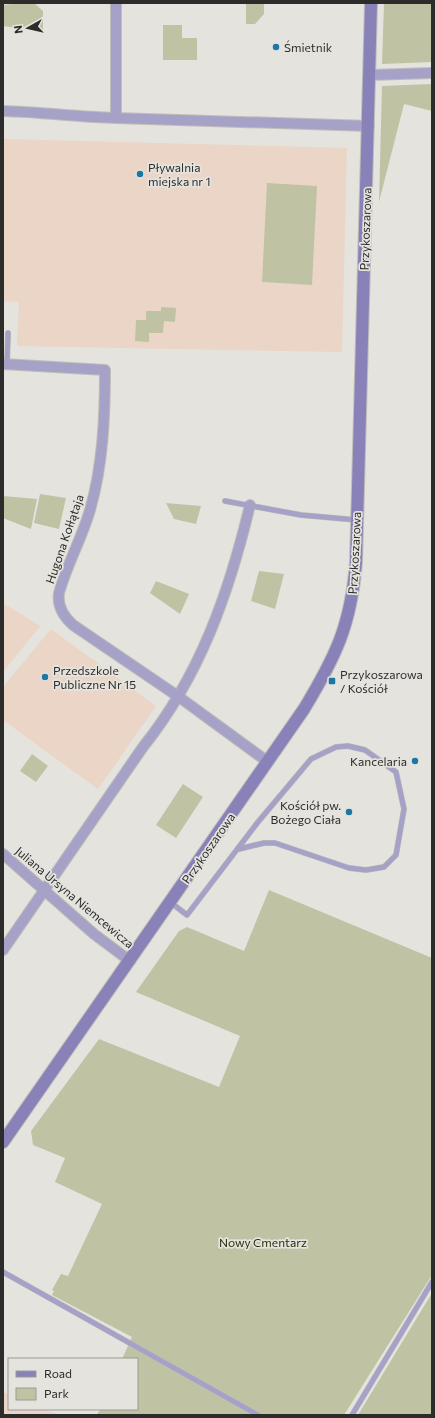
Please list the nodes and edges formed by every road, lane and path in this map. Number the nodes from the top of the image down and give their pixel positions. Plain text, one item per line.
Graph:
1 (116, 3) edge
2 (371, 3) edge
3 (432, 73) edge
4 (370, 76) junction
5 (3, 111) edge
6 (116, 118) junction
7 (369, 126) junction
8 (8, 333) dead end
9 (5, 364) edge
10 (225, 501) dead end
11 (250, 505) junction
12 (356, 520) junction
13 (178, 697) junction
14 (268, 762) junction
15 (239, 848) junction
16 (3, 854) edge
17 (44, 892) junction
18 (170, 902) junction
19 (3, 950) edge
20 (130, 960) junction
21 (3, 1142) edge
22 (3, 1272) edge
23 (432, 1282) edge
24 (258, 1415) edge
25 (352, 1415) edge

1 - 6 street
2 - 4 street, Przykoszarowa
3 - 4 street
4 - 7 street, Przykoszarowa
5 - 6 street
6 - 7 street
7 - 12 street, Przykoszarowa
8 - 9 lane
9 - 13 street, Hugona Kołłątaja
10 - 11 lane
11 - 12 lane
11 - 13 street
12 - 14 street, Przykoszarowa
13 - 14 street, Hugona Kołłątaja
13 - 17 street
14 - 18 street, Przykoszarowa
15 - 15 lane
15 - 18 lane
16 - 17 street, Juliana Ursyna Niemcewicza
17 - 19 street
17 - 20 street, Juliana Ursyna Niemcewicza
18 - 20 street, Przykoszarowa
20 - 21 street, Przykoszarowa
22 - 24 lane
23 - 25 lane

